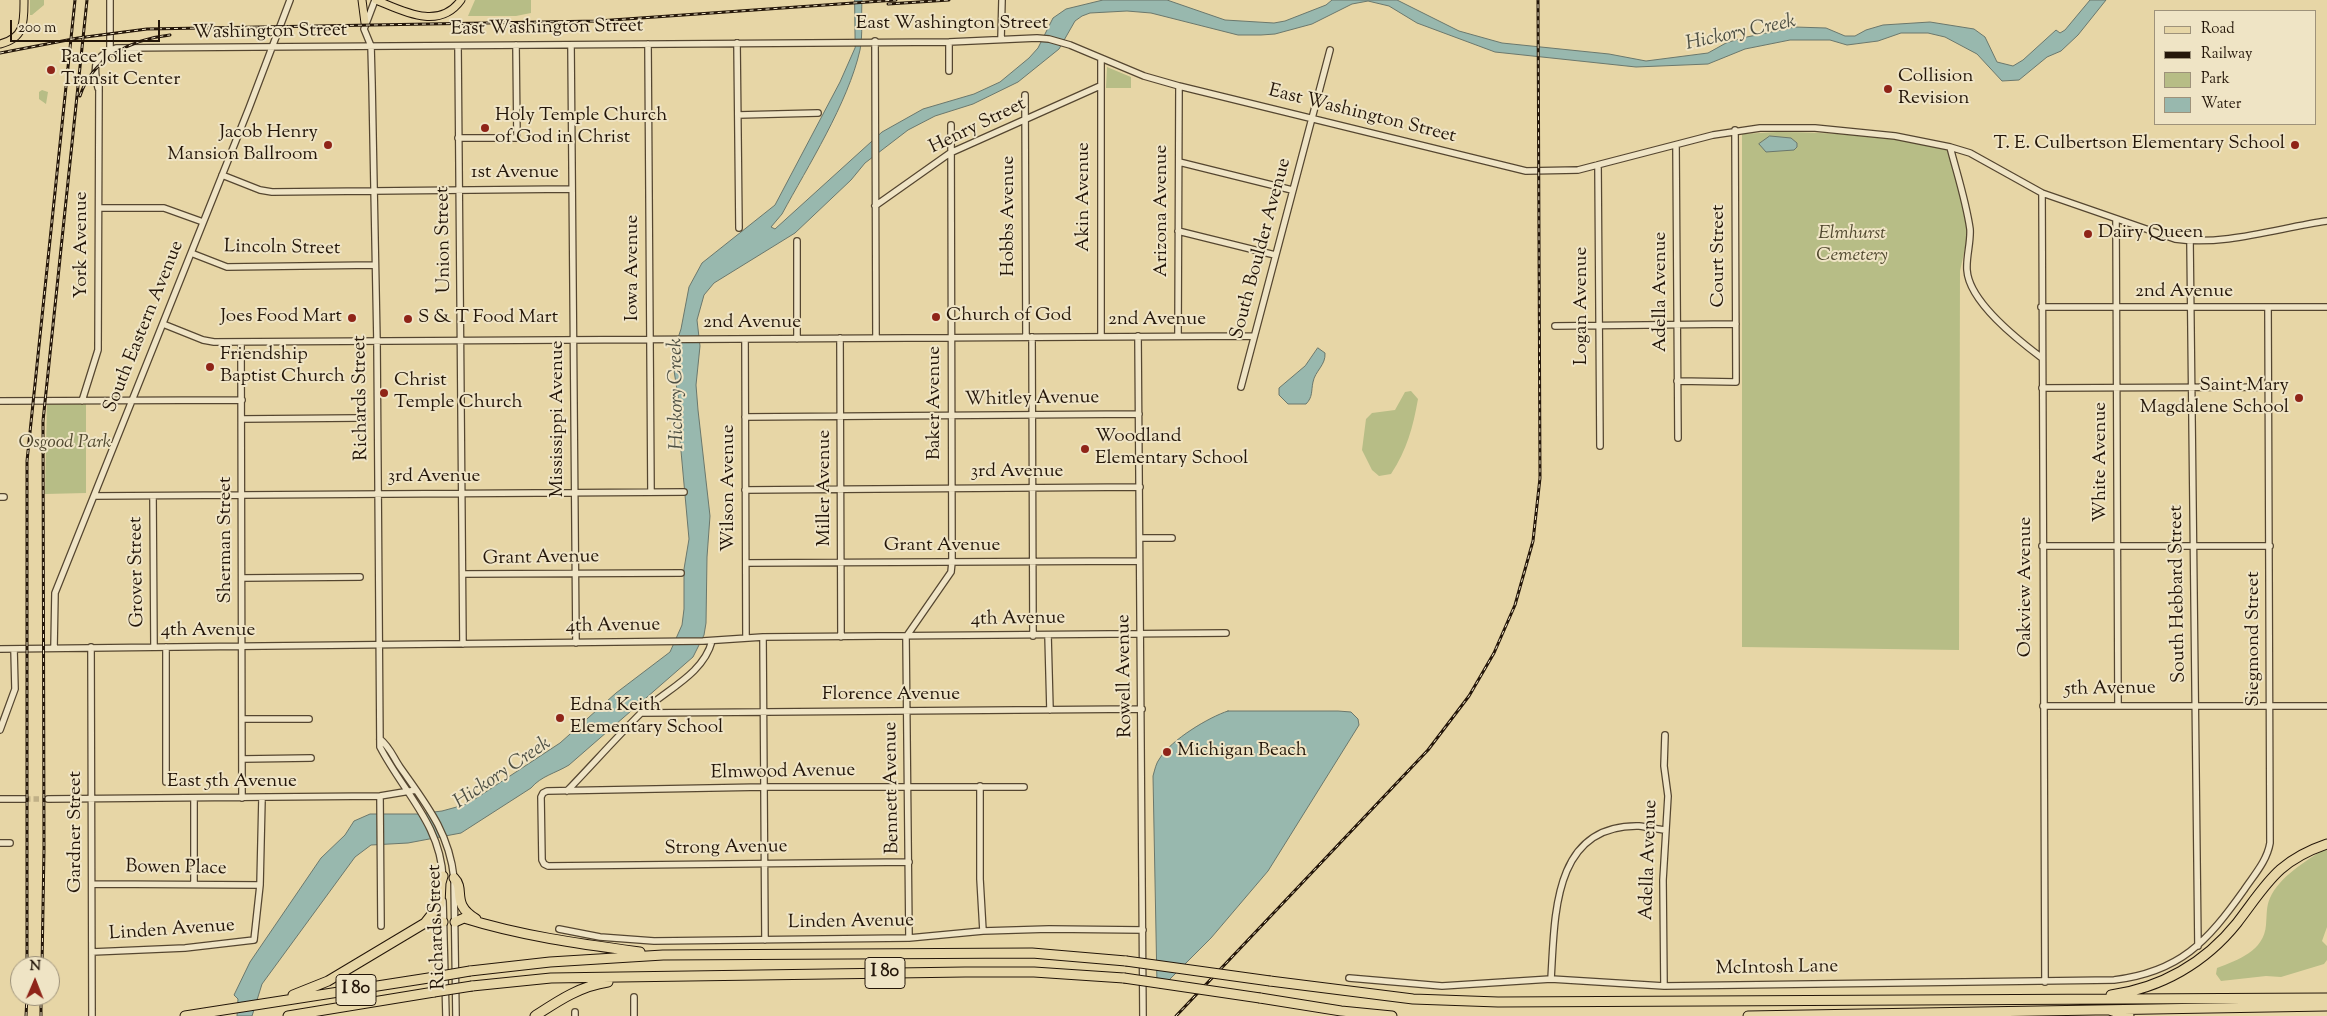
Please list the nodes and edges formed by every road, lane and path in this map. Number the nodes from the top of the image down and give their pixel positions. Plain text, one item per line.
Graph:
1 (24, 0) edge
2 (110, 0) edge
3 (290, 0) edge
4 (362, 0) edge
5 (375, 0) edge
6 (1002, 0) edge
7 (460, 1) edge
8 (365, 23) junction
9 (1001, 39) junction
10 (875, 41) junction
11 (949, 42) junction
12 (737, 43) junction
13 (0, 44) edge
14 (648, 44) junction
15 (516, 45) junction
16 (571, 45) junction
17 (371, 46) junction
18 (458, 46) junction
19 (272, 48) junction
20 (1330, 50) dead end
21 (110, 51) junction
22 (1101, 58) junction
23 (948, 71) dead end
24 (1100, 86) junction
25 (1179, 86) junction
26 (1025, 96) dead end
27 (818, 113) dead end
28 (738, 114) junction
29 (1312, 118) junction
30 (1025, 120) junction
31 (951, 125) dead end
32 (1735, 130) junction
33 (458, 138) junction
34 (1676, 145) junction
35 (1950, 147) junction
36 (950, 153) junction
37 (1179, 162) junction
38 (1598, 166) junction
39 (222, 175) junction
40 (459, 189) junction
41 (572, 189) junction
42 (374, 190) junction
43 (1292, 190) junction
44 (2042, 193) junction
45 (875, 206) junction
46 (98, 208) junction
47 (2116, 219) junction
48 (2327, 221) edge
49 (202, 222) junction
50 (739, 228) dead end
51 (1178, 231) junction
52 (797, 240) dead end
53 (2190, 241) junction
54 (190, 253) junction
55 (1275, 254) junction
56 (376, 266) junction
57 (2040, 307) junction
58 (2268, 307) junction
59 (2327, 307) edge
60 (2117, 308) junction
61 (2192, 308) junction
62 (163, 324) junction
63 (1679, 324) junction
64 (1736, 324) junction
65 (1555, 326) dead end
66 (1598, 327) junction
67 (1101, 336) junction
68 (1138, 336) junction
69 (1178, 336) junction
70 (1254, 336) junction
71 (1029, 337) junction
72 (840, 338) junction
73 (876, 338) junction
74 (951, 338) junction
75 (744, 339) junction
76 (797, 339) junction
77 (574, 340) junction
78 (649, 340) junction
79 (461, 341) junction
80 (241, 342) junction
81 (377, 342) junction
82 (2042, 358) junction
83 (1677, 381) junction
84 (1241, 387) dead end
85 (2268, 387) junction
86 (2042, 388) junction
87 (2117, 388) junction
88 (2192, 388) junction
89 (242, 400) junction
90 (0, 401) edge
91 (82, 401) junction
92 (131, 402) junction
93 (1139, 414) junction
94 (1032, 415) junction
95 (840, 416) junction
96 (952, 416) junction
97 (745, 417) junction
98 (242, 418) junction
99 (358, 418) dead end
100 (1678, 438) dead end
101 (1600, 446) dead end
102 (1140, 487) junction
103 (951, 488) junction
104 (1033, 488) junction
105 (745, 490) junction
106 (842, 490) junction
107 (575, 491) junction
108 (651, 492) junction
109 (684, 492) dead end
110 (378, 493) junction
111 (462, 493) junction
112 (242, 495) junction
113 (94, 496) junction
114 (153, 496) junction
115 (1140, 538) junction
116 (1172, 538) dead end
117 (2116, 545) junction
118 (2192, 545) junction
119 (2042, 546) junction
120 (2270, 546) junction
121 (1033, 561) junction
122 (1139, 561) junction
123 (952, 562) junction
124 (746, 563) junction
125 (842, 563) junction
126 (680, 572) dead end
127 (574, 573) junction
128 (463, 574) junction
129 (360, 577) dead end
130 (242, 578) junction
131 (1226, 633) dead end
132 (1140, 634) junction
133 (1048, 635) junction
134 (1033, 636) junction
135 (763, 637) junction
136 (841, 637) junction
137 (906, 637) junction
138 (746, 638) junction
139 (712, 641) junction
140 (576, 643) junction
141 (463, 644) junction
142 (379, 646) junction
143 (91, 647) junction
144 (154, 647) junction
145 (166, 647) junction
146 (243, 647) junction
147 (54, 648) junction
148 (0, 649) edge
149 (14, 649) junction
150 (2118, 705) junction
151 (2196, 705) junction
152 (2043, 706) junction
153 (2327, 706) edge
154 (2270, 707) junction
155 (907, 710) junction
156 (1050, 710) junction
157 (1142, 710) junction
158 (764, 712) junction
159 (641, 713) junction
160 (309, 718) dead end
161 (243, 719) junction
162 (0, 730) edge
163 (1664, 735) dead end
164 (380, 739) junction
165 (311, 758) dead end
166 (243, 759) junction
167 (166, 782) dead end
168 (908, 786) junction
169 (980, 786) junction
170 (1024, 787) dead end
171 (764, 788) junction
172 (416, 790) junction
173 (568, 791) junction
174 (408, 792) junction
175 (380, 796) junction
176 (92, 798) junction
177 (194, 798) junction
178 (242, 798) junction
179 (262, 798) junction
180 (0, 799) edge
181 (25, 799) tunnel mouth
182 (48, 799) tunnel mouth
183 (1665, 830) junction
184 (0, 843) edge
185 (10, 843) dead end
186 (2327, 844) edge
187 (909, 862) junction
188 (764, 863) junction
189 (544, 864) joint
190 (443, 876) junction
191 (454, 878) junction
192 (194, 883) junction
193 (93, 884) junction
194 (260, 885) junction
195 (444, 922) junction
196 (455, 922) junction
197 (425, 923) junction
198 (485, 925) junction
199 (381, 926) dead end
200 (559, 929) dead end
201 (1143, 930) junction
202 (983, 931) junction
203 (909, 938) junction
204 (765, 940) junction
205 (2198, 946) junction
206 (92, 952) junction
207 (663, 955) junction
208 (645, 976) junction
209 (1349, 978) dead end
210 (1551, 979) junction
211 (2045, 982) junction
212 (1664, 986) junction
213 (634, 997) dead end
214 (2327, 998) edge
215 (2079, 1000) junction
216 (276, 1001) junction
217 (2327, 1006) edge
218 (2104, 1008) junction
219 (92, 1016) edge
220 (185, 1016) edge
221 (288, 1016) edge
222 (446, 1016) edge
223 (456, 1016) edge
224 (535, 1016) edge
225 (634, 1016) edge
226 (1143, 1016) edge
227 (1392, 1016) edge
228 (1748, 1016) edge
229 (2129, 1016) edge

1 - 13 main road
2 - 21 street
3 - 19 street, South Eastern Avenue
4 - 8 main road
5 - 7 main road
5 - 8 street
6 - 9 street
8 - 17 street, Richards Street
9 - 11 street, East Washington Street
9 - 22 street, East Washington Street
10 - 11 street, East Washington Street
10 - 12 street, East Washington Street
10 - 45 street
11 - 23 street
12 - 14 street, East Washington Street
12 - 28 street
14 - 16 street, East Washington Street
14 - 78 street, Iowa Avenue
15 - 16 street, East Washington Street
15 - 18 street, East Washington Street
15 - 33 street
16 - 41 street, Mississippi Avenue
17 - 18 street, East Washington Street
17 - 19 street, Washington Street
17 - 42 street, Richards Street
18 - 33 street, Union Street
19 - 21 street, Washington Street
19 - 39 street, South Eastern Avenue
20 - 29 street, South Boulder Avenue
21 - 46 street, York Avenue
22 - 24 street, Akin Avenue
22 - 25 street, East Washington Street
24 - 30 street, Henry Street
24 - 67 street, Akin Avenue
25 - 29 street, East Washington Street
25 - 37 street, Arizona Avenue
26 - 30 street, Hobbs Avenue
27 - 28 street
28 - 50 street
29 - 38 street, East Washington Street
29 - 43 street, South Boulder Avenue
30 - 36 street, Henry Street
30 - 71 street, Hobbs Avenue
31 - 36 street, Baker Avenue
32 - 34 street, East Washington Street
32 - 35 street, East Washington Street
32 - 64 street, Court Street
33 - 40 street, Union Street
34 - 38 street, East Washington Street
34 - 63 street, Adella Avenue
35 - 44 street, East Washington Street
35 - 82 street
36 - 45 street, Henry Street
36 - 74 street, Baker Avenue
37 - 43 street
37 - 51 street, Arizona Avenue
38 - 66 street, Logan Avenue
39 - 42 street, 1st Avenue
39 - 49 street, South Eastern Avenue
40 - 41 street, 1st Avenue
40 - 42 street, 1st Avenue
40 - 79 street, Union Street
41 - 77 street, Mississippi Avenue
42 - 56 street, Richards Street
43 - 55 street, South Boulder Avenue
44 - 47 street, East Washington Street
44 - 57 street, Oakview Avenue
45 - 73 street
46 - 49 street
46 - 91 street, York Avenue
47 - 53 street, East Washington Street
47 - 60 street, White Avenue
48 - 53 street, East Washington Street
49 - 54 street, South Eastern Avenue
51 - 55 street
51 - 69 street, Arizona Avenue
52 - 76 street
53 - 61 street, South Hebbard Street
54 - 56 street, Lincoln Street
54 - 62 street, South Eastern Avenue
55 - 70 street, South Boulder Avenue
56 - 81 street, Richards Street
57 - 60 street, 2nd Avenue
57 - 82 street, Oakview Avenue
58 - 59 street, 2nd Avenue
58 - 61 street, 2nd Avenue
58 - 85 street, Siegmond Street
60 - 61 street, 2nd Avenue
60 - 87 street, White Avenue
61 - 88 street, South Hebbard Street
62 - 80 street, 2nd Avenue
62 - 92 street, South Eastern Avenue
63 - 64 street
63 - 66 street
63 - 83 street, Adella Avenue
64 - 83 street, Court Street
65 - 66 street
66 - 101 street, Logan Avenue
67 - 68 street, 2nd Avenue
67 - 71 street, 2nd Avenue
68 - 69 street, 2nd Avenue
68 - 93 street, Rowell Avenue
69 - 70 street, 2nd Avenue
70 - 84 street, South Boulder Avenue
71 - 74 street, 2nd Avenue
71 - 94 street, Hobbs Avenue
72 - 73 street, 2nd Avenue
72 - 76 street, 2nd Avenue
72 - 95 street, Miller Avenue
73 - 74 street, 2nd Avenue
74 - 96 street, Baker Avenue
75 - 76 street, 2nd Avenue
75 - 78 street, 2nd Avenue
75 - 97 street, Wilson Avenue
77 - 78 street, 2nd Avenue
77 - 79 street, 2nd Avenue
77 - 107 street, Mississippi Avenue
78 - 108 street, Iowa Avenue
79 - 81 street, 2nd Avenue
79 - 111 street, Union Street
80 - 81 street, 2nd Avenue
80 - 89 street, Sherman Street
81 - 110 street, Richards Street
82 - 86 street, Oakview Avenue
83 - 100 street, Adella Avenue
85 - 88 street
85 - 120 street, Siegmond Street
86 - 87 street
86 - 119 street, Oakview Avenue
87 - 88 street
87 - 117 street, White Avenue
88 - 118 street, South Hebbard Street
89 - 92 street
89 - 98 street, Sherman Street
90 - 91 street
91 - 92 street
92 - 113 street, South Eastern Avenue
93 - 94 street, Whitley Avenue
93 - 102 street, Rowell Avenue
94 - 96 street, Whitley Avenue
94 - 104 street, Hobbs Avenue
95 - 96 street, Whitley Avenue
95 - 97 street, Whitley Avenue
95 - 106 street, Miller Avenue
96 - 103 street, Baker Avenue
97 - 105 street, Wilson Avenue
98 - 99 street
98 - 112 street, Sherman Street
102 - 104 street, 3rd Avenue
102 - 115 street, Rowell Avenue
103 - 104 street, 3rd Avenue
103 - 106 street, 3rd Avenue
103 - 123 street, Baker Avenue
104 - 121 street, Hobbs Avenue
105 - 106 street, 3rd Avenue
105 - 124 street, Wilson Avenue
106 - 125 street, Miller Avenue
107 - 108 street, 3rd Avenue
107 - 111 street, 3rd Avenue
107 - 127 street, Mississippi Avenue
108 - 109 street, 3rd Avenue
110 - 111 street, 3rd Avenue
110 - 112 street, 3rd Avenue
110 - 142 street, Richards Street
111 - 128 street, Union Street
112 - 114 street, 3rd Avenue
112 - 130 street, Sherman Street
113 - 114 street, 3rd Avenue
113 - 147 street, South Eastern Avenue
114 - 144 street, Grover Street
115 - 116 street
115 - 122 street, Rowell Avenue
117 - 118 street
117 - 119 street
117 - 150 street, White Avenue
118 - 120 street
118 - 151 street, South Hebbard Street
119 - 152 street, Oakview Avenue
120 - 154 street, Siegmond Street
121 - 122 street, Grant Avenue
121 - 123 street, Grant Avenue
121 - 134 street, Hobbs Avenue
122 - 132 street, Rowell Avenue
123 - 125 street, Grant Avenue
123 - 137 street, Baker Avenue
124 - 125 street, Grant Avenue
124 - 138 street, Wilson Avenue
125 - 136 street, Miller Avenue
126 - 127 street, Grant Avenue
127 - 128 street, Grant Avenue
127 - 140 street, Mississippi Avenue
128 - 141 street, Union Street
129 - 130 street
130 - 146 street, Sherman Street
131 - 132 street, 4th Avenue
132 - 133 street, 4th Avenue
132 - 157 street, Rowell Avenue
133 - 134 street, 4th Avenue
133 - 156 street
134 - 137 street, 4th Avenue
135 - 136 street, 4th Avenue
135 - 138 street, 4th Avenue
135 - 158 street
136 - 137 street, 4th Avenue
137 - 155 street, Bennett Avenue
138 - 139 street, 4th Avenue
139 - 140 street, 4th Avenue
139 - 159 street
140 - 141 street, 4th Avenue
141 - 142 street, 4th Avenue
142 - 146 street, 4th Avenue
142 - 164 street, Richards Street
143 - 144 street, 4th Avenue
143 - 147 street, 4th Avenue
143 - 176 street, Gardner Street
144 - 145 street, 4th Avenue
145 - 146 street, 4th Avenue
145 - 167 street, Grover Street
146 - 161 street, Sherman Street
147 - 149 street, 4th Avenue
148 - 149 street, 4th Avenue
149 - 162 street
150 - 151 street, 5th Avenue
150 - 152 street, 5th Avenue
151 - 154 street, 5th Avenue
151 - 205 street, South Hebbard Street
152 - 211 street, Oakview Avenue
153 - 154 street, 5th Avenue
154 - 205 street, Siegmond Street
155 - 156 street, Florence Avenue
155 - 158 street, Florence Avenue
155 - 168 street, Bennett Avenue
156 - 157 street, Florence Avenue
157 - 201 street, Rowell Avenue
158 - 159 street, Florence Avenue
158 - 171 street
159 - 173 street
160 - 161 street
161 - 166 street, Sherman Street
163 - 183 street, Adella Avenue
164 - 172 street, Richards Street
164 - 174 street, Richards Street
165 - 166 street
166 - 178 street, Sherman Street
168 - 169 street, Elmwood Avenue
168 - 171 street, Elmwood Avenue
168 - 187 street, Bennett Avenue
169 - 170 street, Elmwood Avenue
169 - 202 street
171 - 173 street, Elmwood Avenue
171 - 188 street
172 - 174 street, East 5th Avenue
172 - 191 street, Richards Street
173 - 189 street, Elmwood Avenue
174 - 175 street, East 5th Avenue
174 - 190 street, Richards Street
175 - 179 street, East 5th Avenue
175 - 199 street
176 - 177 street, East 5th Avenue
176 - 182 street, East 5th Avenue
176 - 193 street, Gardner Street
177 - 178 street, East 5th Avenue
177 - 192 street
178 - 179 street, East 5th Avenue
179 - 194 street
180 - 181 street
183 - 210 street
183 - 212 street, Adella Avenue
184 - 185 street
186 - 215 highway
187 - 188 street, Strong Avenue
187 - 203 street, Bennett Avenue
188 - 189 street, Strong Avenue
188 - 204 street
190 - 195 street, Richards Street
190 - 197 highway
191 - 196 street, Richards Street
191 - 198 highway
192 - 193 street, Bowen Place
192 - 194 street, Bowen Place
193 - 206 street, Gardner Street
194 - 206 street, Linden Avenue
195 - 196 street
195 - 197 highway
195 - 222 street, Richards Street
196 - 198 highway
196 - 223 street, Richards Street
197 - 216 highway
198 - 207 highway
200 - 204 street, Linden Avenue
201 - 202 street, Linden Avenue
201 - 226 street, Rowell Avenue
202 - 203 street, Linden Avenue
203 - 204 street, Linden Avenue
205 - 211 street, McIntosh Lane
206 - 219 street, Gardner Street
207 - 215 highway, I 80, bridge
207 - 216 highway, I 80, bridge
208 - 221 highway, I 80, bridge
208 - 224 highway
208 - 227 highway, I 80, bridge
209 - 210 street, McIntosh Lane
210 - 212 street, McIntosh Lane
211 - 212 street, McIntosh Lane
213 - 225 street
214 - 215 highway, I 80
216 - 220 highway, I 80
217 - 218 highway
218 - 228 highway
218 - 229 highway

